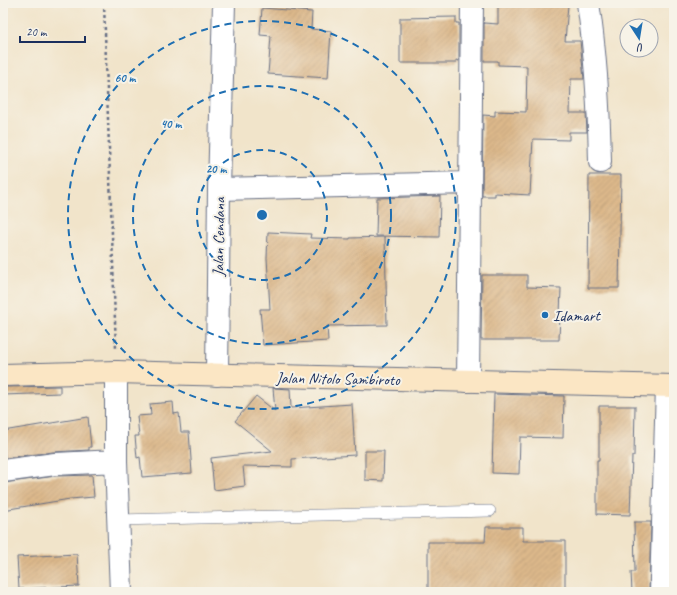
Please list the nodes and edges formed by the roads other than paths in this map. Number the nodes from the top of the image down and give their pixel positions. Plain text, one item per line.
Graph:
1 (224, 3) edge
2 (472, 3) edge
3 (588, 3) edge
4 (600, 162) dead end
5 (469, 183) junction
6 (219, 189) junction
7 (116, 372) junction
8 (3, 375) edge
9 (217, 375) junction
10 (468, 381) junction
11 (670, 386) edge
12 (116, 461) junction
13 (3, 471) edge
14 (490, 511) dead end
15 (118, 520) junction
16 (121, 592) edge
17 (661, 592) edge

1 - 6 street, Jalan Cendana
2 - 5 street
3 - 4 street
5 - 6 street
5 - 10 street
6 - 9 street, Jalan Cendana
7 - 8 street, Jalan Nitolo Sambiroto
7 - 9 street, Jalan Nitolo Sambiroto
7 - 12 street
9 - 10 street, Jalan Nitolo Sambiroto
10 - 11 street, Jalan Nitolo Sambiroto
11 - 17 street
12 - 13 street
12 - 15 street
14 - 15 lane
15 - 16 street

